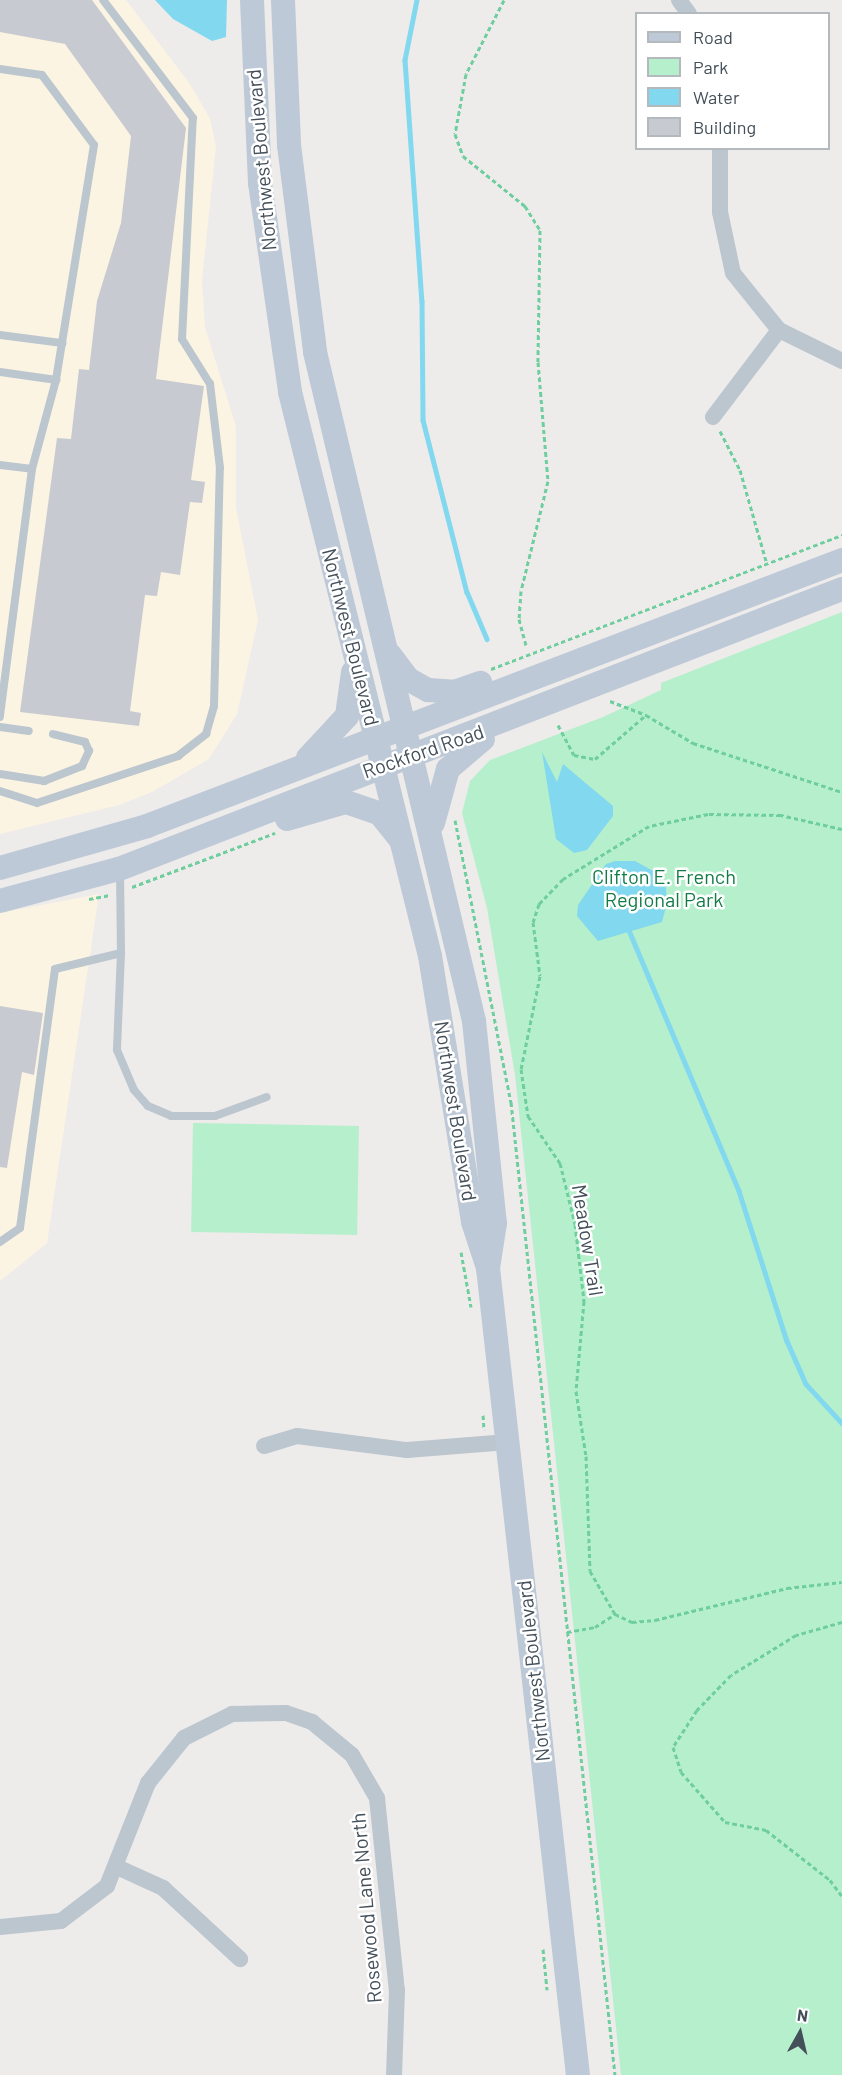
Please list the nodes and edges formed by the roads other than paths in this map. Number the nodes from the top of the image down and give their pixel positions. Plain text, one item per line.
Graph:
1 (103, 0) edge
2 (252, 0) edge
3 (283, 0) edge
4 (0, 70) edge
5 (720, 150) edge
6 (779, 330) junction
7 (0, 335) edge
8 (62, 343) junction
9 (842, 361) edge
10 (0, 372) edge
11 (56, 380) junction
12 (713, 417) road end
13 (0, 465) edge
14 (32, 469) junction
15 (842, 560) edge
16 (842, 589) edge
17 (353, 645) junction
18 (385, 648) junction
19 (565, 666) junction
20 (2, 687) edge
21 (0, 717) edge
22 (502, 722) junction
23 (0, 727) edge
24 (405, 727) junction
25 (29, 731) dead end
26 (53, 734) dead end
27 (377, 738) junction
28 (412, 757) junction
29 (384, 768) junction
30 (0, 774) edge
31 (282, 774) junction
32 (0, 791) edge
33 (432, 834) junction
34 (204, 836) junction
35 (403, 846) junction
36 (0, 868) edge
37 (119, 869) junction
38 (0, 901) edge
39 (121, 954) junction
40 (267, 1097) dead end
41 (0, 1242) edge
42 (488, 1268) junction
43 (508, 1442) junction
44 (264, 1446) dead end
45 (117, 1867) junction
46 (0, 1927) edge
47 (240, 1959) dead end
48 (394, 2075) edge
49 (578, 2075) edge

1 - 32 lane
2 - 17 main road, Northwest Boulevard
3 - 18 main road, Northwest Boulevard
4 - 8 lane
5 - 6 street
6 - 9 street
6 - 12 street
7 - 8 lane
8 - 11 lane
10 - 11 lane
11 - 14 lane
13 - 14 lane
14 - 20 lane
15 - 19 main road, Rockford Road
16 - 22 main road, Rockford Road
17 - 27 main road, Northwest Boulevard
17 - 31 main road
18 - 19 main road
18 - 24 main road, Northwest Boulevard
19 - 24 main road, Rockford Road
20 - 21 lane
22 - 28 main road, Rockford Road
22 - 33 main road
23 - 25 lane
24 - 27 main road, Rockford Road
24 - 28 main road, Northwest Boulevard
26 - 30 lane
27 - 29 main road, Northwest Boulevard
27 - 31 main road, Rockford Road
28 - 29 main road, Rockford Road
28 - 33 main road, Northwest Boulevard
29 - 34 main road, Rockford Road
29 - 35 main road, Northwest Boulevard
31 - 36 main road, Rockford Road
33 - 42 main road, Northwest Boulevard
34 - 35 main road
34 - 37 main road, Rockford Road
35 - 42 main road, Northwest Boulevard
37 - 38 main road, Rockford Road
37 - 39 lane
39 - 40 lane
39 - 41 lane
42 - 43 main road, Northwest Boulevard
43 - 44 street
43 - 49 main road, Northwest Boulevard
45 - 46 street, Rosewood Lane North
45 - 47 street
45 - 48 street, Rosewood Lane North

